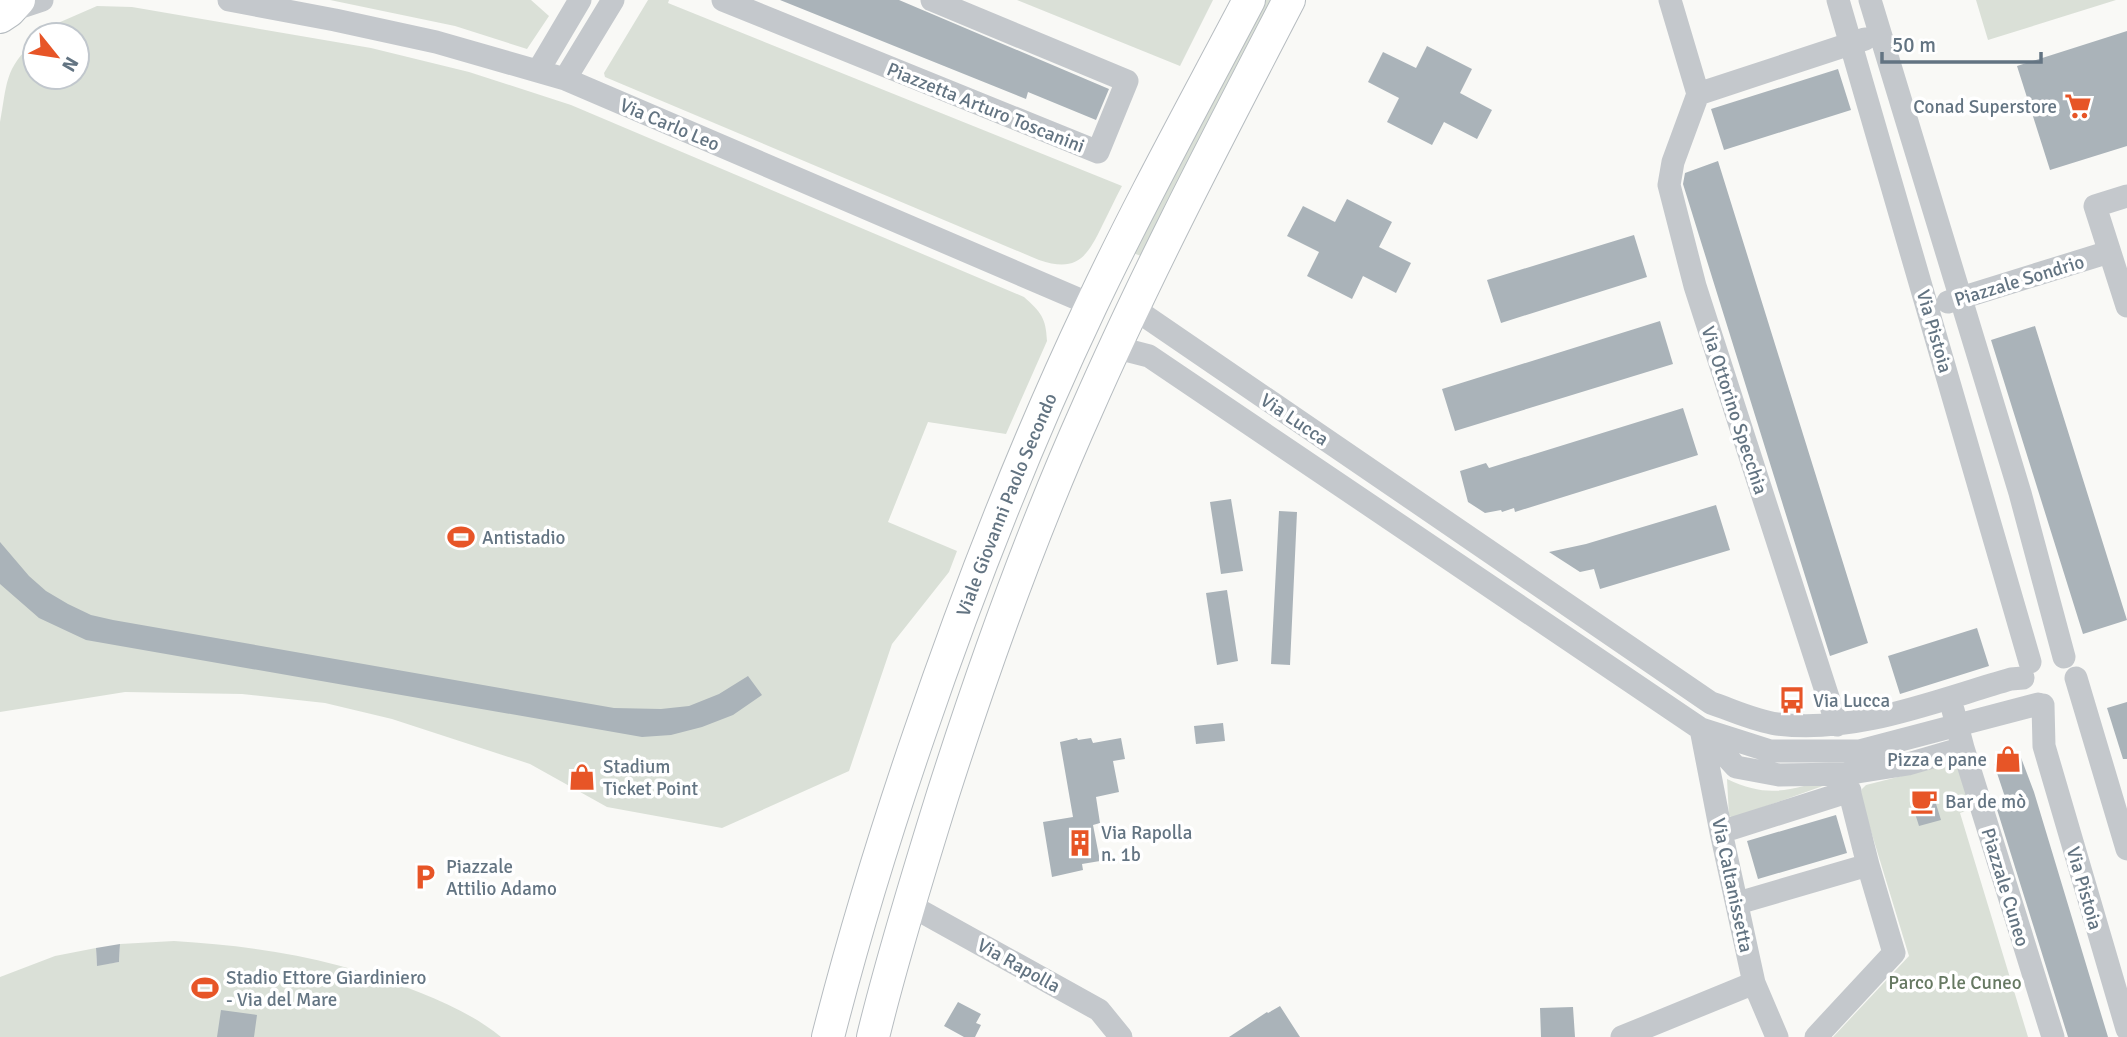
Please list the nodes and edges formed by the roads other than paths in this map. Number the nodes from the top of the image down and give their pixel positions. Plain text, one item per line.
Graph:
1 (42, 0) edge
2 (229, 0) edge
3 (580, 0) edge
4 (613, 0) edge
5 (723, 0) edge
6 (932, 0) edge
7 (1249, 0) edge
8 (1289, 0) edge
9 (1670, 0) edge
10 (1838, 0) edge
11 (1870, 0) edge
12 (9, 9) edge
13 (1881, 35) junction
14 (1850, 43) junction
15 (538, 71) junction
16 (565, 79) junction
17 (1698, 93) junction
18 (2127, 196) edge
19 (2109, 252) junction
20 (1961, 299) junction
21 (1091, 305) junction
22 (2127, 306) edge
23 (1928, 307) junction
24 (1132, 310) junction
25 (1114, 347) junction
26 (2064, 657) junction
27 (2027, 670) junction
28 (2076, 678) junction
29 (1950, 696) junction
30 (1711, 703) junction
31 (2041, 704) junction
32 (1837, 724) junction
33 (1957, 724) junction
34 (1701, 729) junction
35 (1963, 748) junction
36 (1847, 782) junction
37 (1721, 832) junction
38 (2127, 849) edge
39 (1868, 865) junction
40 (869, 889) junction
41 (1738, 903) junction
42 (908, 904) junction
43 (1754, 983) junction
44 (2127, 1029) edge
45 (828, 1037) edge
46 (873, 1037) edge
47 (1121, 1037) edge
48 (1622, 1037) edge
49 (1777, 1037) edge
50 (1816, 1037) edge
51 (2053, 1037) edge

1 - 12 street
2 - 15 street, Via Carlo Leo
3 - 15 street
4 - 16 street
5 - 6 street, Piazzetta Arturo Toscanini
7 - 21 main road, Viale Giovanni Paolo Secondo
8 - 24 main road, Viale Giovanni Paolo Secondo
9 - 17 street
10 - 14 street, Via Pistoia
11 - 13 street, Via Pistoia
13 - 14 street
13 - 20 street, Via Pistoia
14 - 17 street
14 - 23 street, Via Pistoia
15 - 16 street, Via Carlo Leo
16 - 21 street, Via Carlo Leo
17 - 32 street, Via Ottorino Specchia
18 - 19 street, Piazzale Sondrio
19 - 20 street, Piazzale Sondrio
19 - 22 street, Piazzale Sondrio
20 - 23 street, Piazzale Sondrio
20 - 26 street, Via Pistoia
21 - 40 main road, Viale Giovanni Paolo Secondo
23 - 27 street, Via Pistoia
24 - 25 main road, Viale Giovanni Paolo Secondo
24 - 30 street, Via Lucca
25 - 34 street, Via Lucca
25 - 42 main road, Viale Giovanni Paolo Secondo
26 - 27 street
26 - 28 street
27 - 29 street, Via Lucca
27 - 31 street
28 - 31 street
28 - 38 street
29 - 32 street, Via Lucca
29 - 33 street, Piazzale Cuneo
30 - 32 street, Via Lucca
30 - 34 street
31 - 33 street, Via Lucca
31 - 44 street, Via Pistoia
33 - 34 street, Via Lucca
33 - 35 street, Piazzale Cuneo
34 - 36 street, Via Lucca
34 - 37 street, Via Caltanissetta
35 - 36 street, Via Lucca
35 - 51 street, Piazzale Cuneo
36 - 37 street, Via Lucca
36 - 39 street
37 - 41 street, Via Caltanissetta
39 - 41 street
39 - 50 street
40 - 42 main road
40 - 45 main road, Viale Giovanni Paolo Secondo
41 - 43 street, Via Caltanissetta
42 - 46 main road, Viale Giovanni Paolo Secondo
42 - 47 street, Via Rapolla
43 - 48 street
43 - 49 street, Via Caltanissetta

